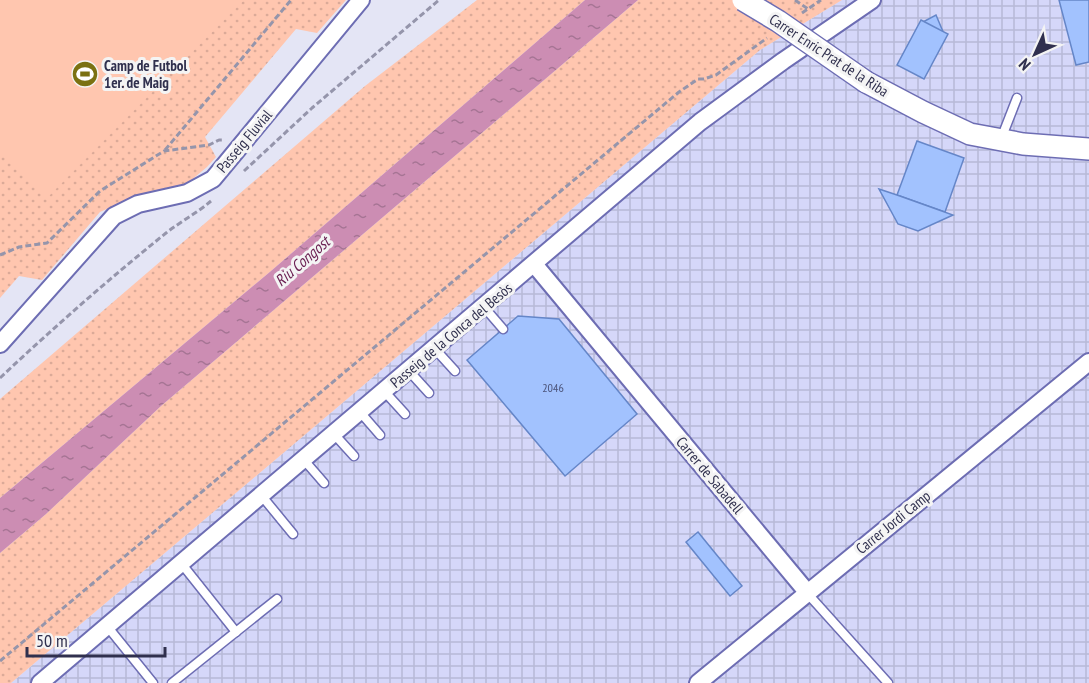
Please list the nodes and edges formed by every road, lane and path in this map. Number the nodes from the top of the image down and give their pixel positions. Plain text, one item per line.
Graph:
1 (291, 0) edge
2 (361, 0) edge
3 (743, 0) edge
4 (795, 0) edge
5 (820, 0) edge
6 (872, 0) edge
7 (808, 9) junction
8 (798, 16) dead end
9 (769, 36) dead end
10 (1017, 98) dead end
11 (1001, 140) junction
12 (241, 145) junction
13 (1089, 149) edge
14 (164, 152) junction
15 (1, 254) edge
16 (534, 264) junction
17 (483, 307) junction
18 (503, 329) dead end
19 (0, 344) edge
20 (435, 349) junction
21 (1089, 362) edge
22 (409, 371) junction
23 (455, 371) dead end
24 (384, 391) junction
25 (429, 393) dead end
26 (360, 412) junction
27 (405, 414) dead end
28 (334, 434) junction
29 (380, 435) dead end
30 (354, 456) dead end
31 (304, 460) junction
32 (324, 483) dead end
33 (261, 495) junction
34 (293, 534) dead end
35 (181, 563) junction
36 (807, 592) junction
37 (277, 599) dead end
38 (107, 626) junction
39 (236, 632) junction
40 (0, 661) edge
41 (40, 683) edge
42 (153, 683) edge
43 (172, 683) edge
44 (698, 683) edge
45 (888, 683) edge

1 - 14 path
2 - 12 street, Passeig Fluvial
3 - 11 street, Carrer Enric Prat de la Riba, bridge
4 - 7 path
5 - 7 path
6 - 16 street, Passeig de la Conca del Besòs
7 - 8 path
9 - 40 path
10 - 11 lane
11 - 13 street, Carrer Enric Prat de la Riba
12 - 14 path
12 - 19 street, Passeig Fluvial
14 - 15 path
16 - 17 street, Passeig de la Conca del Besòs
16 - 36 street, Carrer de Sabadell
17 - 18 lane
17 - 20 street, Passeig de la Conca del Besòs
20 - 22 street, Passeig de la Conca del Besòs
20 - 23 lane
21 - 36 street, Carrer Jordi Camp
22 - 24 street, Passeig de la Conca del Besòs
22 - 25 lane
24 - 26 street, Passeig de la Conca del Besòs
24 - 27 lane
26 - 28 street, Passeig de la Conca del Besòs
26 - 29 lane
28 - 30 lane
28 - 31 street, Passeig de la Conca del Besòs
31 - 32 lane
31 - 33 street, Passeig de la Conca del Besòs
33 - 34 lane
33 - 35 street, Passeig de la Conca del Besòs
35 - 38 street, Passeig de la Conca del Besòs
35 - 39 lane
36 - 44 street, Carrer Jordi Camp
36 - 45 lane, Carrer de Sabadell
37 - 39 lane
38 - 41 street, Passeig de la Conca del Besòs
38 - 42 lane
39 - 43 lane

